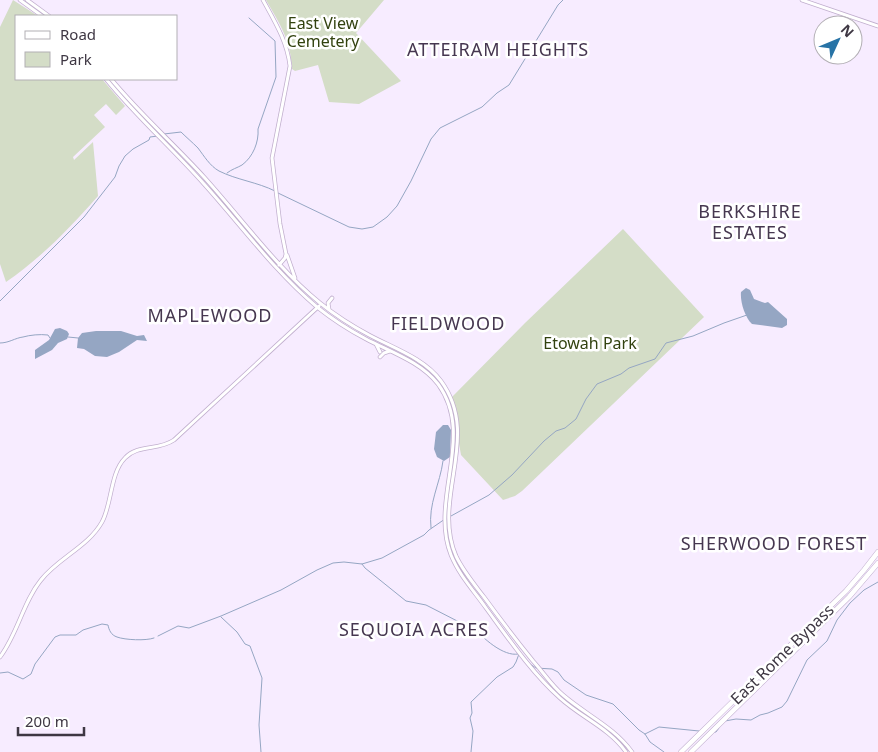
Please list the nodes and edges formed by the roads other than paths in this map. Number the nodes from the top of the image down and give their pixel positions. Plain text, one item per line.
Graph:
1 (20, 0) edge
2 (27, 0) edge
3 (263, 0) edge
4 (802, 0) edge
5 (41, 15) edge
6 (47, 15) edge
7 (878, 26) edge
8 (107, 80) edge
9 (112, 80) edge
10 (286, 254) junction
11 (279, 266) junction
12 (298, 282) junction
13 (332, 298) dead end
14 (311, 301) junction
15 (319, 306) junction
16 (313, 311) junction
17 (331, 312) junction
18 (375, 344) junction
19 (390, 351) junction
20 (380, 352) dead end
21 (380, 357) dead end
22 (447, 517) junction
23 (878, 552) edge
24 (878, 564) edge
25 (0, 657) edge
26 (626, 752) edge
27 (632, 752) edge
28 (682, 752) edge
29 (691, 752) edge

1 - 5 main road
2 - 6 main road
3 - 10 main road
4 - 7 main road
8 - 11 main road
9 - 11 main road
10 - 11 main road
10 - 12 main road
11 - 12 main road
11 - 14 main road
12 - 15 main road
13 - 17 main road
14 - 15 main road
14 - 16 main road
15 - 16 main road
15 - 17 main road
15 - 18 main road
16 - 25 main road
17 - 22 main road
18 - 19 main road
18 - 20 main road
19 - 21 main road
19 - 22 main road
22 - 26 main road
22 - 27 main road
23 - 28 highway, East Rome Bypass
24 - 29 highway, East Rome Bypass

